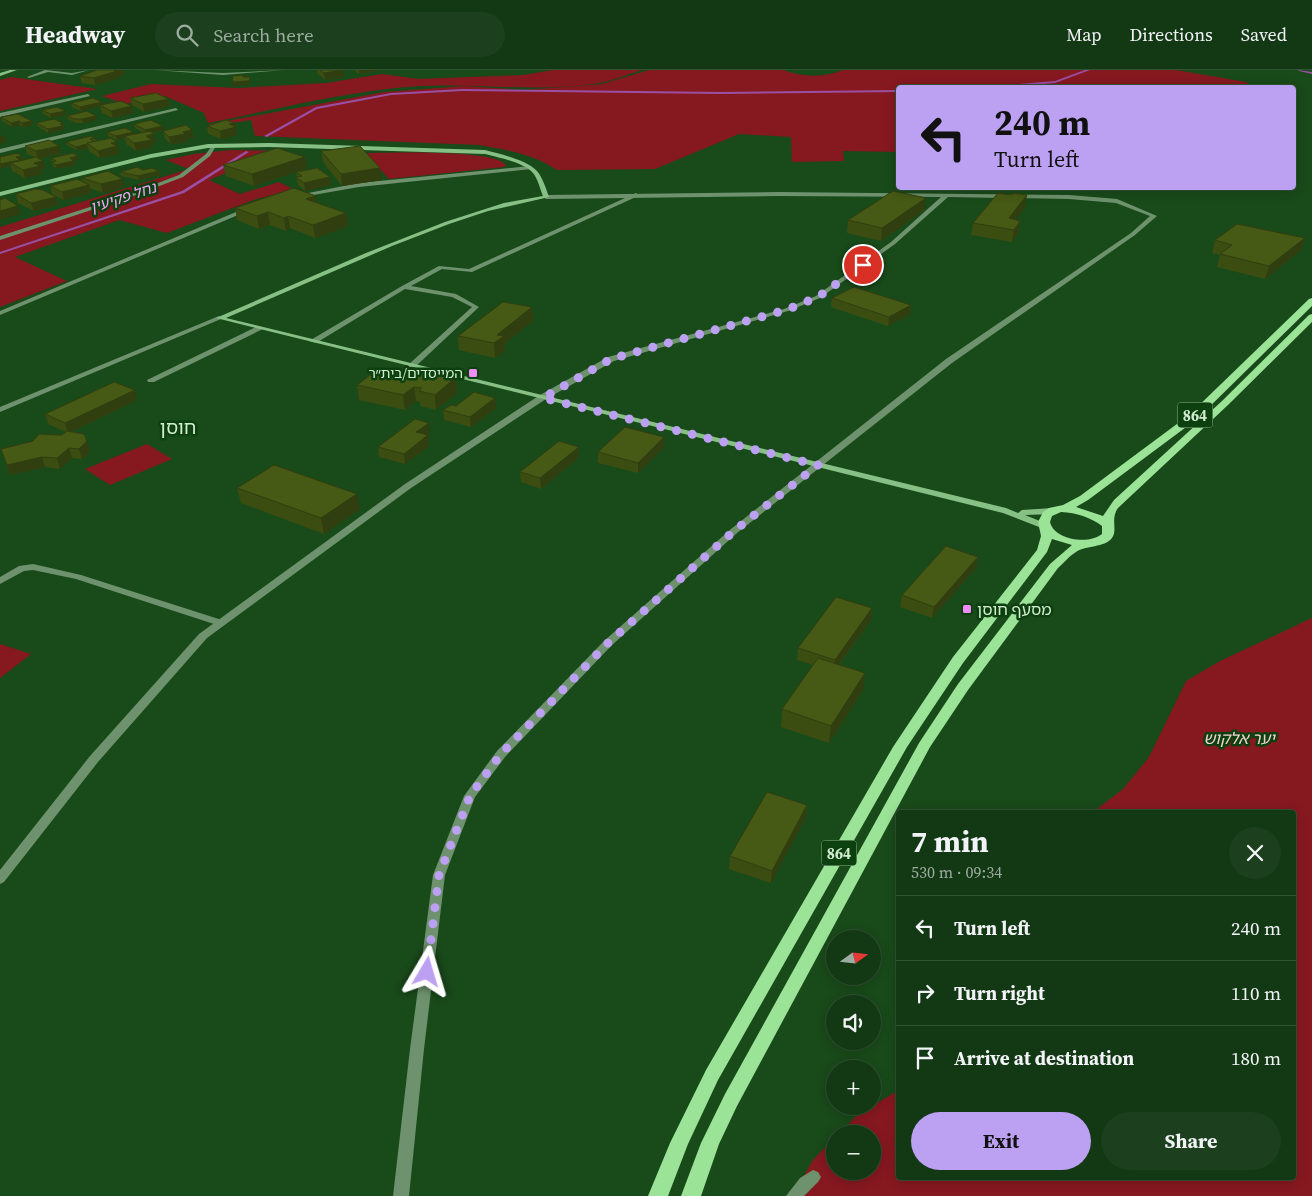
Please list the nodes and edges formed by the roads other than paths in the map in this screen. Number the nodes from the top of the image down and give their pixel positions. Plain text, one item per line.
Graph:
1 (15, 70) edge
2 (49, 70) edge
3 (87, 70) edge
4 (156, 70) edge
5 (282, 70) edge
6 (0, 75) edge
7 (29, 77) dead end
8 (88, 95) dead end
9 (176, 110) dead end
10 (0, 115) edge
11 (213, 146) junction
12 (0, 151) edge
13 (530, 168) junction
14 (0, 194) edge
15 (636, 195) junction
16 (546, 197) junction
17 (946, 197) junction
18 (285, 198) edge
19 (258, 205) edge
20 (0, 238) edge
21 (404, 287) junction
22 (1312, 301) edge
23 (0, 313) edge
24 (1312, 317) edge
25 (219, 318) junction
26 (261, 328) junction
27 (313, 341) junction
28 (412, 365) junction
29 (150, 380) dead end
30 (543, 398) junction
31 (0, 410) edge
32 (818, 465) junction
33 (1058, 510) junction
34 (1006, 511) junction
35 (1107, 524) junction
36 (1046, 527) junction
37 (1085, 543) junction
38 (0, 581) edge
39 (221, 623) junction
40 (0, 879) edge
41 (814, 1177) dead end
42 (401, 1196) edge
43 (658, 1196) edge
44 (691, 1196) edge
45 (794, 1196) edge

1 - 6 street
2 - 3 street
2 - 7 street
4 - 5 street
8 - 10 street
9 - 12 street
11 - 13 street
11 - 14 street
11 - 20 street
13 - 16 street
13 - 18 street
15 - 16 street
15 - 17 street
15 - 21 street
16 - 25 street
17 - 30 street
17 - 32 street
19 - 23 street
21 - 27 street
21 - 28 street
22 - 33 main road, 864
24 - 35 main road, 864
25 - 26 street
25 - 31 street
26 - 27 street
26 - 29 street
27 - 28 street
28 - 30 street
30 - 32 street
30 - 39 street
32 - 34 street
32 - 42 street
33 - 34 street
33 - 35 main road
33 - 36 main road
34 - 36 street
35 - 37 main road
36 - 37 main road
36 - 43 main road, 864
37 - 44 main road, 864
38 - 39 street
39 - 40 street
41 - 45 street

